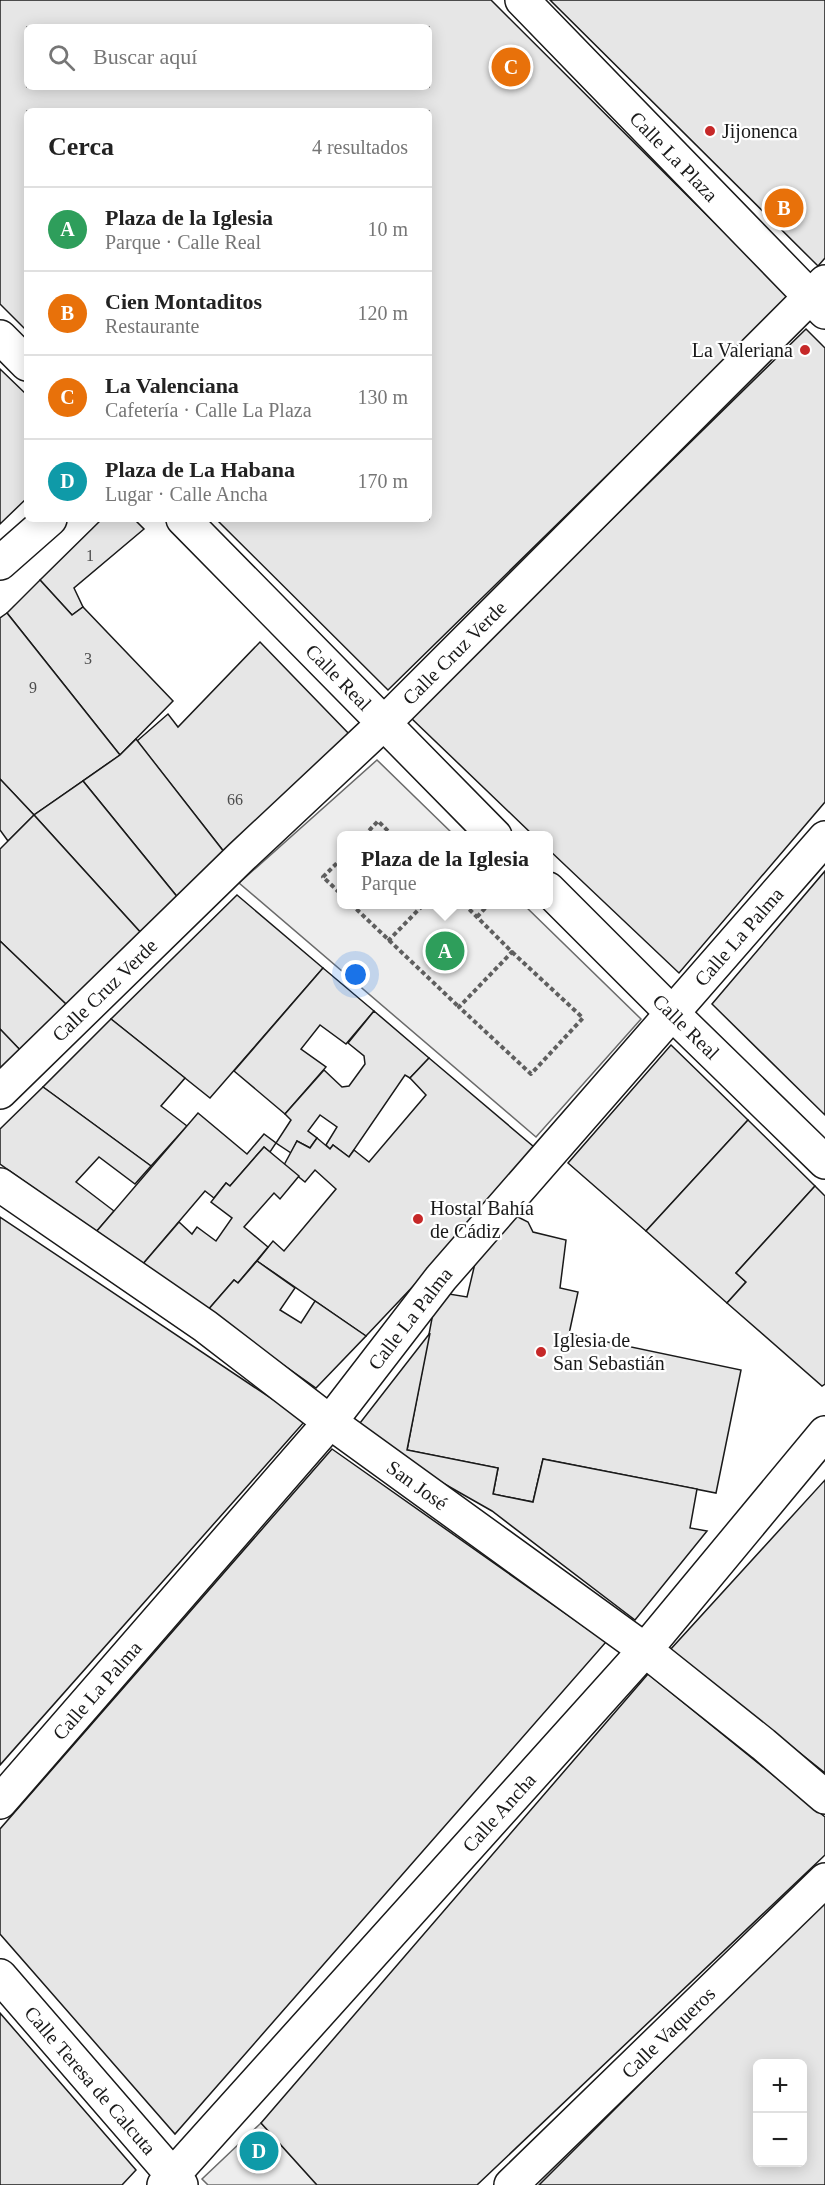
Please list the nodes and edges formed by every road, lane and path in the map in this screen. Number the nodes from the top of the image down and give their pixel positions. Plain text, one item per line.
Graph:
1 (522, 0) edge
2 (820, 297) edge
3 (0, 337) edge
4 (24, 361) edge
5 (47, 522) edge
6 (186, 522) edge
7 (0, 563) edge
8 (384, 723) junction
9 (369, 831) edge
10 (388, 831) edge
11 (490, 831) edge
12 (825, 838) edge
13 (337, 863) edge
14 (337, 890) edge
15 (553, 893) edge
16 (356, 909) edge
17 (419, 909) edge
18 (469, 909) edge
19 (484, 909) edge
20 (477, 917) junction
21 (388, 941) junction
22 (512, 952) junction
23 (459, 1007) junction
24 (673, 1014) junction
25 (0, 1092) edge
26 (825, 1162) edge
27 (0, 1185) edge
28 (330, 1422) junction
29 (825, 1433) edge
30 (645, 1650) junction
31 (825, 1797) edge
32 (0, 1802) edge
33 (825, 1880) edge
34 (0, 1976) edge
35 (173, 2182) edge
36 (511, 2185) edge

1 - 2 street, Calle La Plaza
2 - 8 street, Calle Cruz Verde
3 - 4 street
5 - 7 street
6 - 8 street, Calle Real
8 - 11 street, Calle Real
8 - 25 street, Calle Cruz Verde
9 - 10 path
12 - 24 street, Calle La Palma
13 - 14 path
15 - 24 street, Calle Real
16 - 21 path
17 - 21 path
18 - 20 path
19 - 20 path
20 - 22 path
21 - 23 path
22 - 23 path
22 - 23 path
24 - 26 street, Calle Real
24 - 28 street, Calle La Palma
27 - 28 street, San José
28 - 30 street, San José
28 - 32 street, Calle La Palma
29 - 30 street, Calle Ancha
30 - 31 street, San José
30 - 35 street, Calle Ancha
33 - 36 street, Calle Vaqueros
34 - 35 street, Calle Teresa de Calcuta

